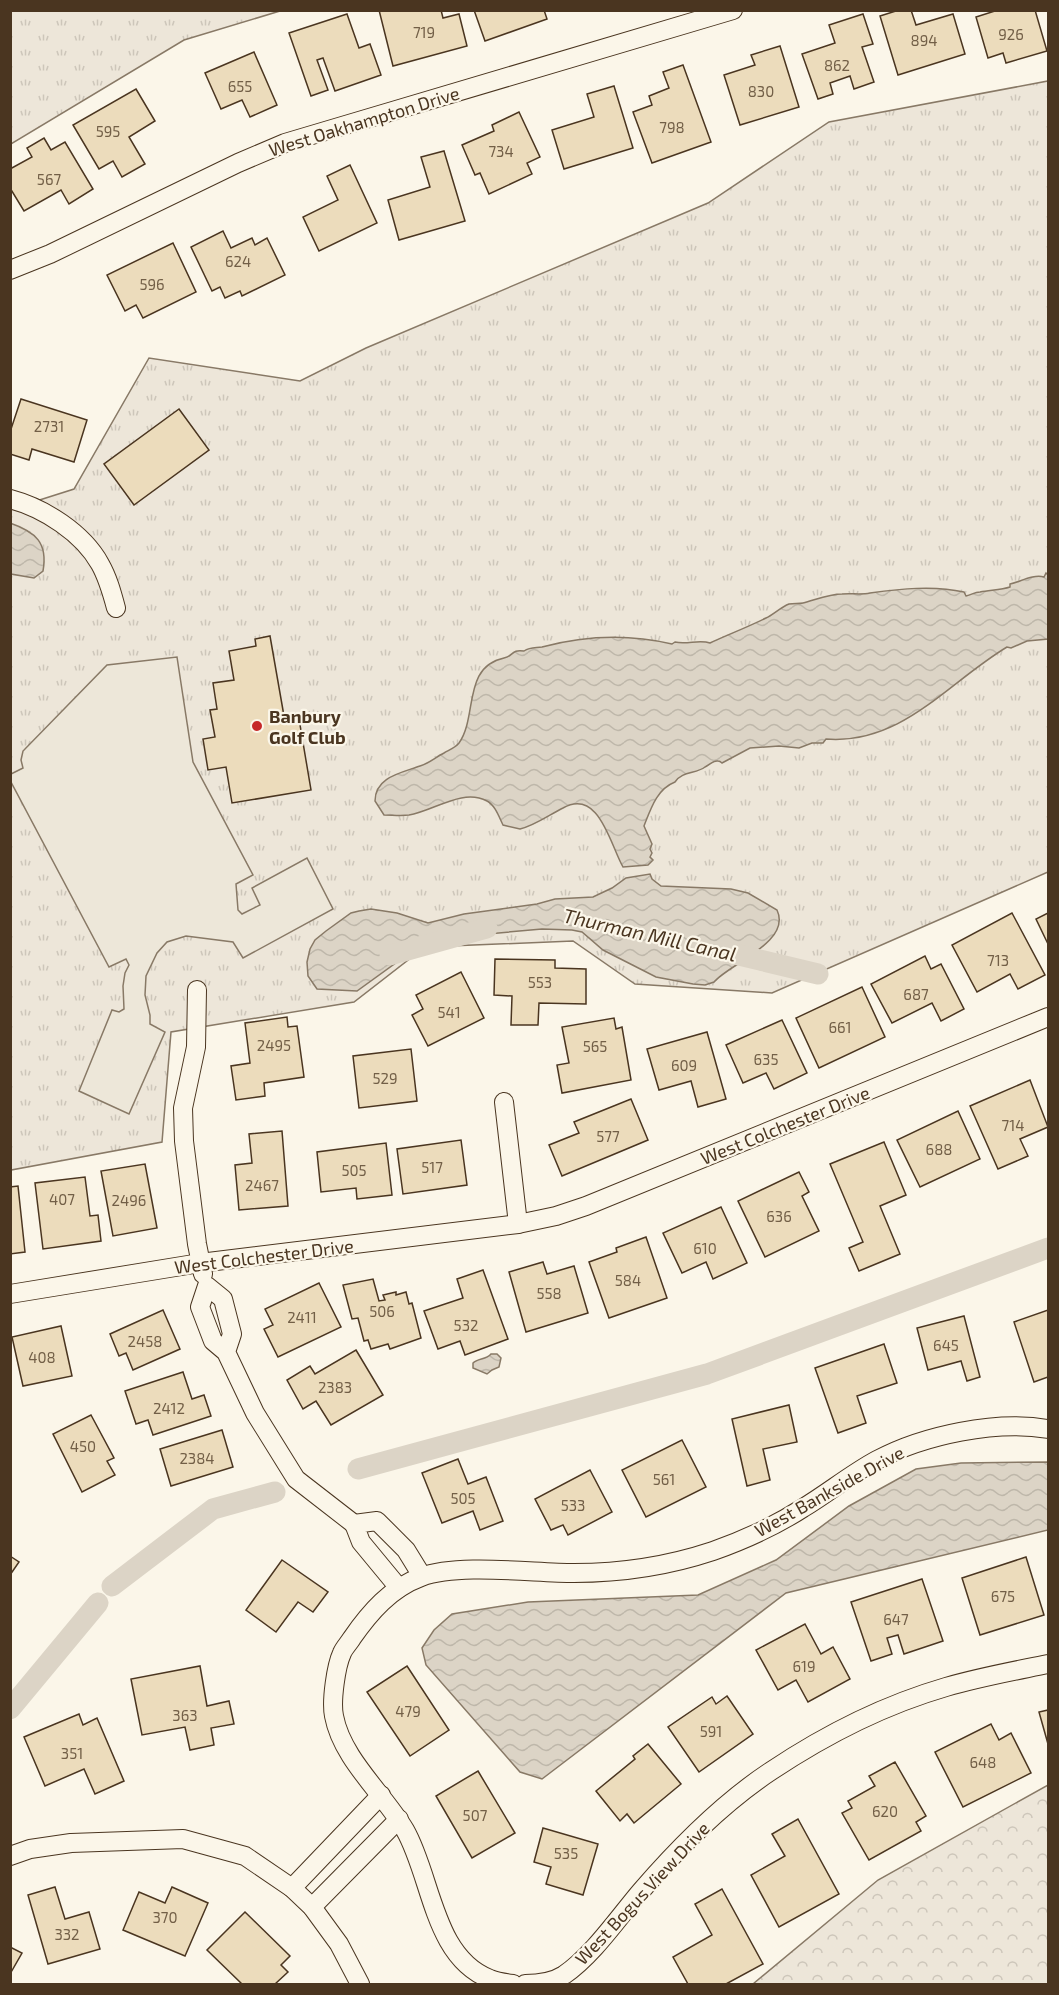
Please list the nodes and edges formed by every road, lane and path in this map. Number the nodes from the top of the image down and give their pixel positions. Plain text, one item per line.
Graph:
1 (733, 10) edge
2 (10, 270) edge
3 (10, 499) edge
4 (116, 608) dead end
5 (197, 990) dead end
6 (1048, 1017) edge
7 (504, 1102) dead end
8 (518, 1224) junction
9 (200, 1263) junction
10 (10, 1294) edge
11 (1048, 1430) edge
12 (354, 1524) junction
13 (422, 1576) junction
14 (399, 1588) junction
15 (1048, 1664) edge
16 (381, 1795) junction
17 (399, 1819) junction
18 (10, 1856) edge
19 (292, 1888) junction
20 (312, 1907) junction
21 (360, 1984) edge
22 (513, 1984) edge
23 (525, 1984) edge

1 - 2 street, West Oakhampton Drive
3 - 4 street
5 - 9 street
6 - 8 street, West Colchester Drive
7 - 8 street
8 - 9 street, West Colchester Drive
9 - 10 street, West Colchester Drive
9 - 12 street
11 - 13 street, West Bankside Drive
12 - 13 street
12 - 14 street
13 - 14 street, West Bankside Drive
14 - 16 street
15 - 23 street, West Bogus View Drive
16 - 17 street
16 - 19 street
17 - 20 street
17 - 22 street
18 - 19 street
19 - 20 street
20 - 21 street

